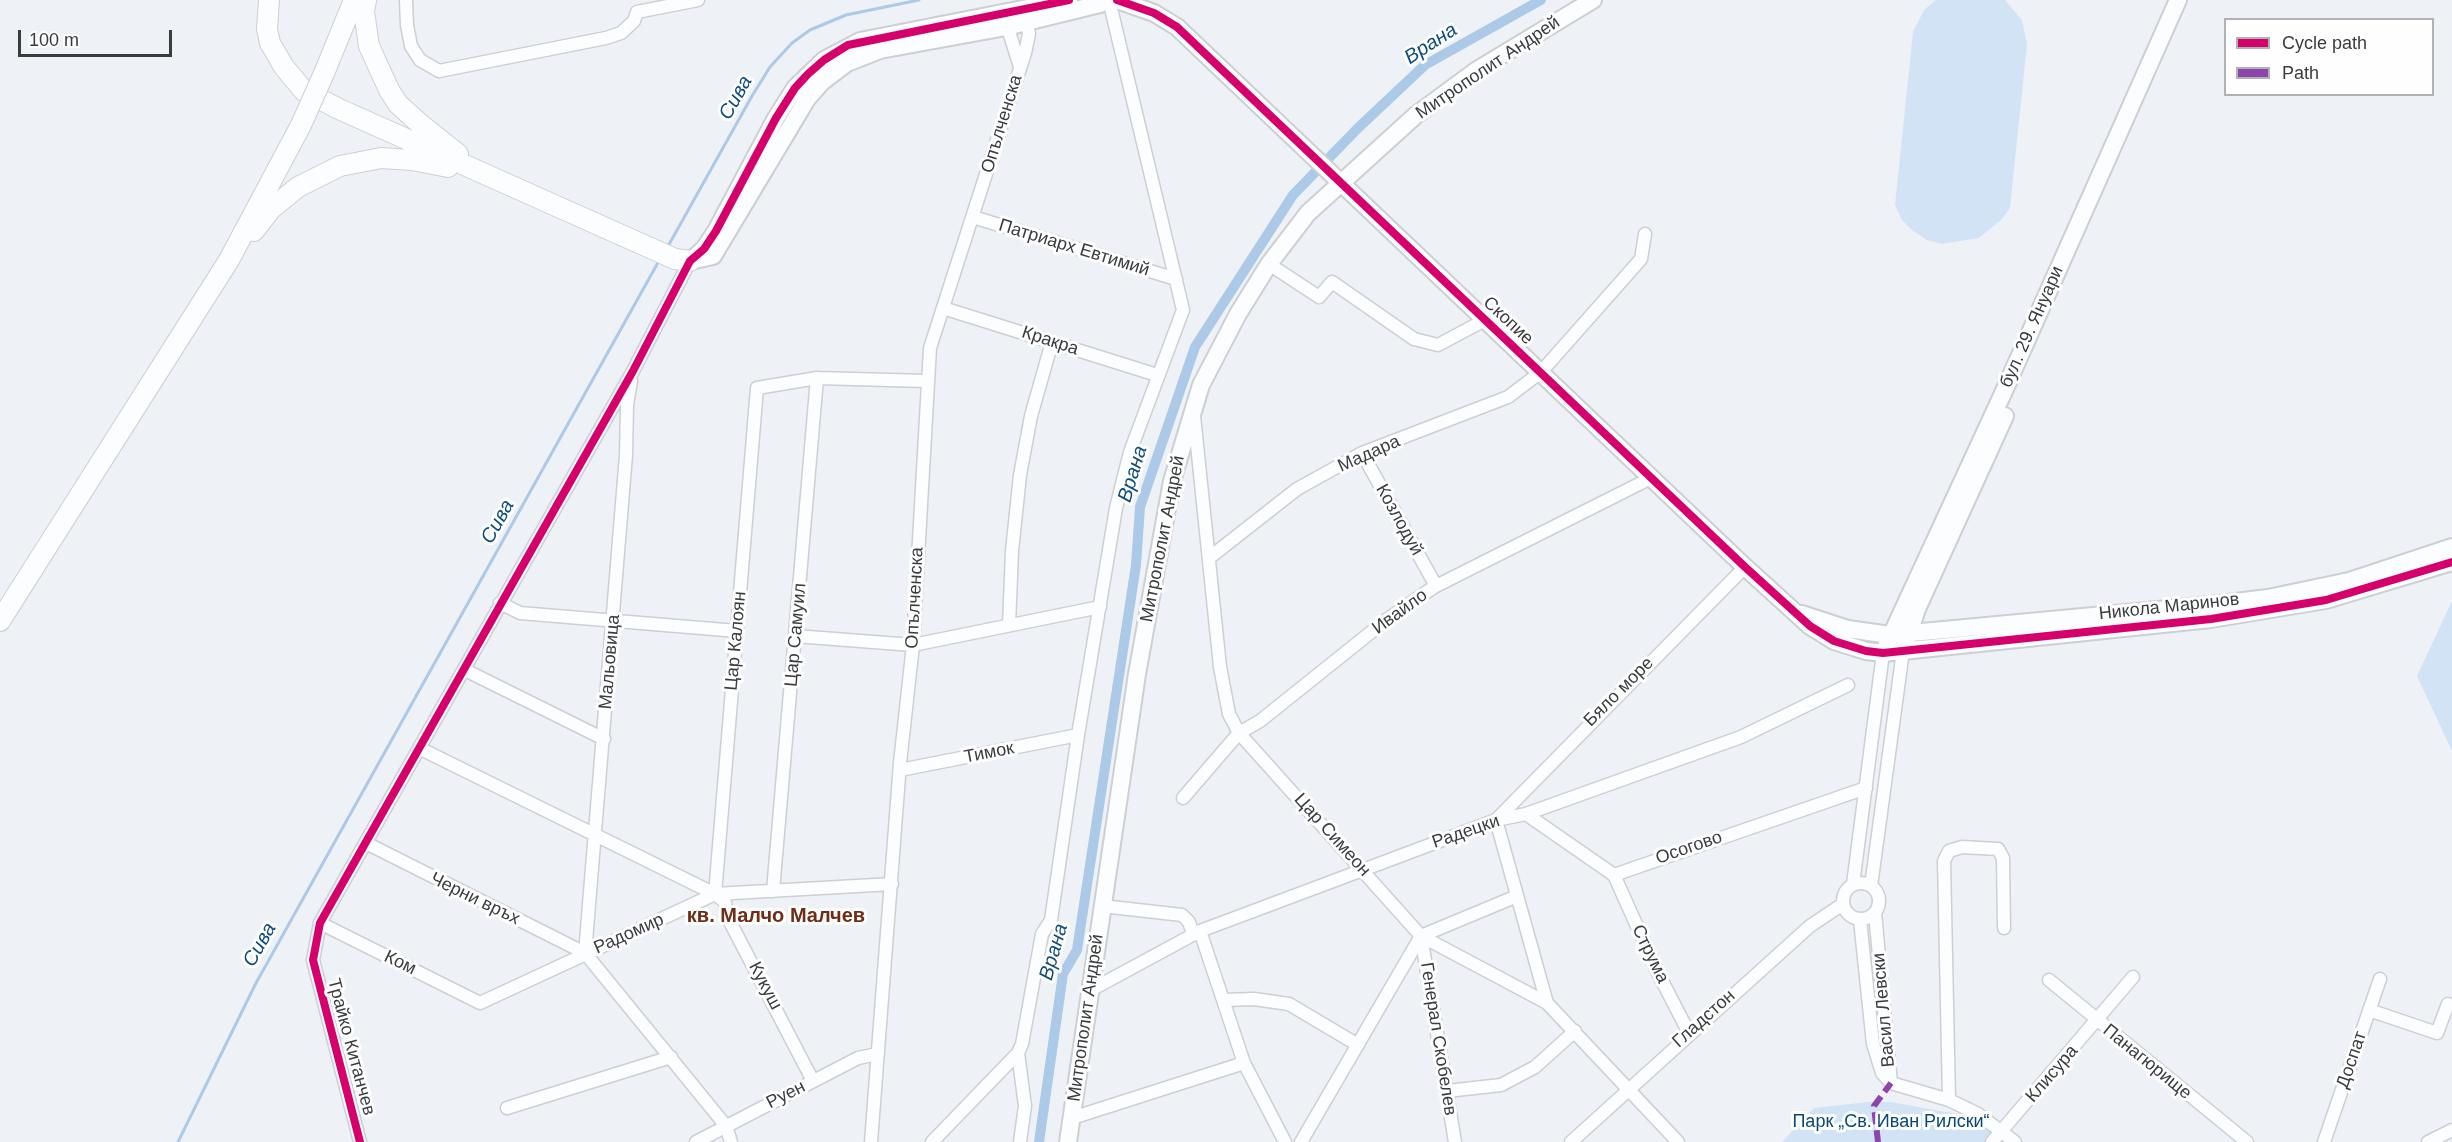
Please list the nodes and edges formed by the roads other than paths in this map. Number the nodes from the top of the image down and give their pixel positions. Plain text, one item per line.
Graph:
1 (269, 0) edge
2 (354, 0) edge
3 (366, 0) edge
4 (406, 0) edge
5 (698, 0) edge
6 (1069, 0) edge
7 (1107, 0) edge
8 (1117, 0) edge
9 (1593, 0) edge
10 (2178, 0) edge
11 (2190, 0) edge
12 (1026, 15) junction
13 (1005, 20) junction
14 (1020, 67) junction
15 (489, 177) junction
16 (1337, 179) junction
17 (973, 217) junction
18 (1645, 234) dead end
19 (229, 260) junction
20 (682, 260) junction
21 (1269, 264) junction
22 (1176, 279) junction
23 (943, 308) junction
24 (1483, 321) junction
25 (1052, 342) junction
26 (633, 371) junction
27 (1541, 372) junction
28 (1156, 375) junction
29 (817, 378) junction
30 (926, 381) junction
31 (1193, 408) junction
32 (1362, 453) junction
33 (1653, 477) junction
34 (2452, 547) edge
35 (1209, 558) junction
36 (2452, 562) edge
37 (1745, 567) junction
38 (1436, 586) junction
39 (500, 603) junction
40 (1100, 607) junction
41 (1917, 609) junction
42 (1795, 612) junction
43 (613, 619) junction
44 (0, 621) edge
45 (1009, 625) junction
46 (737, 631) junction
47 (1943, 631) junction
48 (1898, 635) junction
49 (795, 636) junction
50 (913, 645) junction
51 (1902, 651) junction
52 (1883, 653) junction
53 (465, 670) junction
54 (1848, 685) dead end
55 (1239, 733) junction
56 (1078, 735) junction
57 (604, 739) junction
58 (421, 749) junction
59 (900, 770) junction
60 (1866, 789) junction
61 (1183, 798) dead end
62 (1526, 814) junction
63 (1496, 820) junction
64 (596, 836) junction
65 (366, 843) junction
66 (1363, 868) junction
67 (1614, 875) junction
68 (892, 884) junction
69 (1853, 884) junction
70 (1871, 886) junction
71 (773, 891) junction
72 (715, 894) junction
73 (1517, 896) junction
74 (1843, 904) junction
75 (1102, 906) junction
76 (1875, 913) junction
77 (1860, 920) junction
78 (320, 923) junction
79 (2004, 928) dead end
80 (1197, 933) junction
81 (1421, 936) junction
82 (585, 953) junction
83 (2133, 977) dead end
84 (2380, 979) dead end
85 (2049, 980) dead end
86 (1089, 991) junction
87 (1223, 1000) junction
88 (480, 1003) joint
89 (1547, 1003) junction
90 (2448, 1004) dead end
91 (2369, 1010) junction
92 (2097, 1021) junction
93 (1575, 1031) junction
94 (1689, 1032) junction
95 (1358, 1045) junction
96 (1018, 1053) junction
97 (878, 1054) junction
98 (670, 1057) junction
99 (1244, 1063) junction
100 (813, 1081) junction
101 (1891, 1083) junction
102 (1629, 1088) junction
103 (1447, 1091) junction
104 (1949, 1100) junction
105 (507, 1108) dead end
106 (1072, 1118) junction
107 (726, 1126) junction
108 (2452, 1130) edge
109 (2002, 1131) junction
110 (360, 1142) edge
111 (696, 1142) edge
112 (730, 1142) edge
113 (871, 1142) edge
114 (933, 1142) edge
115 (1020, 1142) edge
116 (1068, 1142) edge
117 (1285, 1142) edge
118 (1301, 1142) edge
119 (1455, 1142) edge
120 (1571, 1142) edge
121 (1678, 1142) edge
122 (1992, 1142) edge
123 (2015, 1142) edge
124 (2247, 1142) edge
125 (2324, 1142) edge
126 (2428, 1142) edge

1 - 15 main road
2 - 19 main road, bridge
3 - 15 main road
4 - 5 street
6 - 12 street
7 - 12 street
7 - 22 street
8 - 16 street, Скопие
9 - 16 street, Митрополит Андрей
10 - 48 street, бул. 29. Януари
11 - 41 street, бул. 29. Януари
12 - 13 street
12 - 14 street, Опълченска
13 - 14 street, Опълченска
13 - 20 street
14 - 17 street, Опълченска
15 - 19 main road
15 - 20 main road
16 - 21 street, Митрополит Андрей
16 - 24 street, Скопие
17 - 22 street, Патриарх Евтимий
17 - 23 street, Опълченска
18 - 27 street, Мадара
19 - 44 main road
20 - 26 street
21 - 24 street
21 - 31 street, Митрополит Андрей
22 - 28 street
23 - 25 street, Кракра
23 - 30 street, Опълченска
24 - 27 street, Скопие
25 - 28 street, Кракра
25 - 45 street
26 - 39 street
26 - 43 street, Мальовица
27 - 32 street, Мадара
27 - 33 street, Скопие
28 - 40 street
29 - 30 street
29 - 46 street, Цар Калоян
29 - 49 street, Цар Самуил
30 - 50 street, Опълченска
31 - 35 street, Цар Симеон
31 - 75 street, Митрополит Андрей
32 - 35 street, Мадара
32 - 38 street, Козлодуй
33 - 37 street, Скопие
33 - 38 street, Ивайло
34 - 47 street, Никола Маринов
35 - 55 street, Цар Симеон
36 - 51 street, Никола Маринов
37 - 42 street, Скопие
37 - 63 street, Бяло море
38 - 55 street, Ивайло
39 - 43 street
39 - 53 street
40 - 45 street
40 - 56 street
41 - 47 street
41 - 48 street, бул. 29. Януари
42 - 48 street, Скопие
42 - 52 street, Скопие
43 - 46 street
43 - 57 street, Мальовица
45 - 50 street
46 - 72 street, Цар Калоян
47 - 48 street, Никола Маринов
48 - 51 street, бул. 29. Януари
48 - 52 street, бул. 29. Януари
49 - 50 street
49 - 71 street, Цар Самуил
50 - 59 street, Опълченска
51 - 52 street, Никола Маринов
51 - 70 street
52 - 60 street
53 - 57 street
53 - 58 street
54 - 62 street, Радецки
55 - 61 street, Ивайло
55 - 66 street, Цар Симеон
56 - 59 street, Тимок
56 - 96 street
57 - 64 street, Мальовица
58 - 64 street
58 - 65 street
59 - 68 street, Опълченска
60 - 67 street, Осогово
60 - 69 street
62 - 63 street, Радецки
62 - 67 street
63 - 66 street, Радецки
63 - 73 street
64 - 72 street
64 - 82 street, Мальовица
65 - 78 street
65 - 82 street, Черни връх
66 - 80 street, Радецки
66 - 81 street, Цар Симеон
67 - 94 street, Струма
68 - 71 street, Радомир
68 - 97 street, Опълченска
69 - 70 street
69 - 74 street
70 - 76 street
71 - 72 street, Радомир
72 - 82 street, Радомир
72 - 100 street, Кукуш
73 - 81 street
73 - 89 street
74 - 77 street
74 - 94 street, Гладстон
75 - 80 street
75 - 86 street, Митрополит Андрей
76 - 77 street
76 - 101 street, Васил Левски
77 - 101 street, Васил Левски
78 - 88 street, Ком
78 - 110 street, Трайко Китанчев
79 - 104 street
80 - 86 street, Радецки
80 - 87 street
81 - 89 street, Цар Симеон
81 - 95 street
81 - 103 street, Генерал Скобелев
82 - 88 street, Радомир
82 - 98 street
83 - 92 street, Клисура
84 - 91 street, Доспат
85 - 92 street, Панагюрище
86 - 106 street, Митрополит Андрей
87 - 95 street
87 - 99 street
89 - 93 street, Цар Симеон
90 - 91 street
91 - 125 street, Доспат
92 - 109 street, Клисура
92 - 124 street, Панагюрище
93 - 102 street, Цар Симеон
93 - 103 street
94 - 102 street, Гладстон
95 - 118 street
96 - 114 street
96 - 115 street
97 - 100 street, Руен
97 - 113 street, Опълченска
98 - 105 street
98 - 107 street
99 - 106 street
99 - 117 street
100 - 107 street, Руен
101 - 104 street
102 - 120 street, Гладстон
102 - 121 street, Цар Симеон
103 - 119 street, Генерал Скобелев
104 - 109 street
106 - 116 street, Митрополит Андрей
107 - 111 street, Руен
107 - 112 street
108 - 126 street
109 - 122 street, Клисура
109 - 123 street

